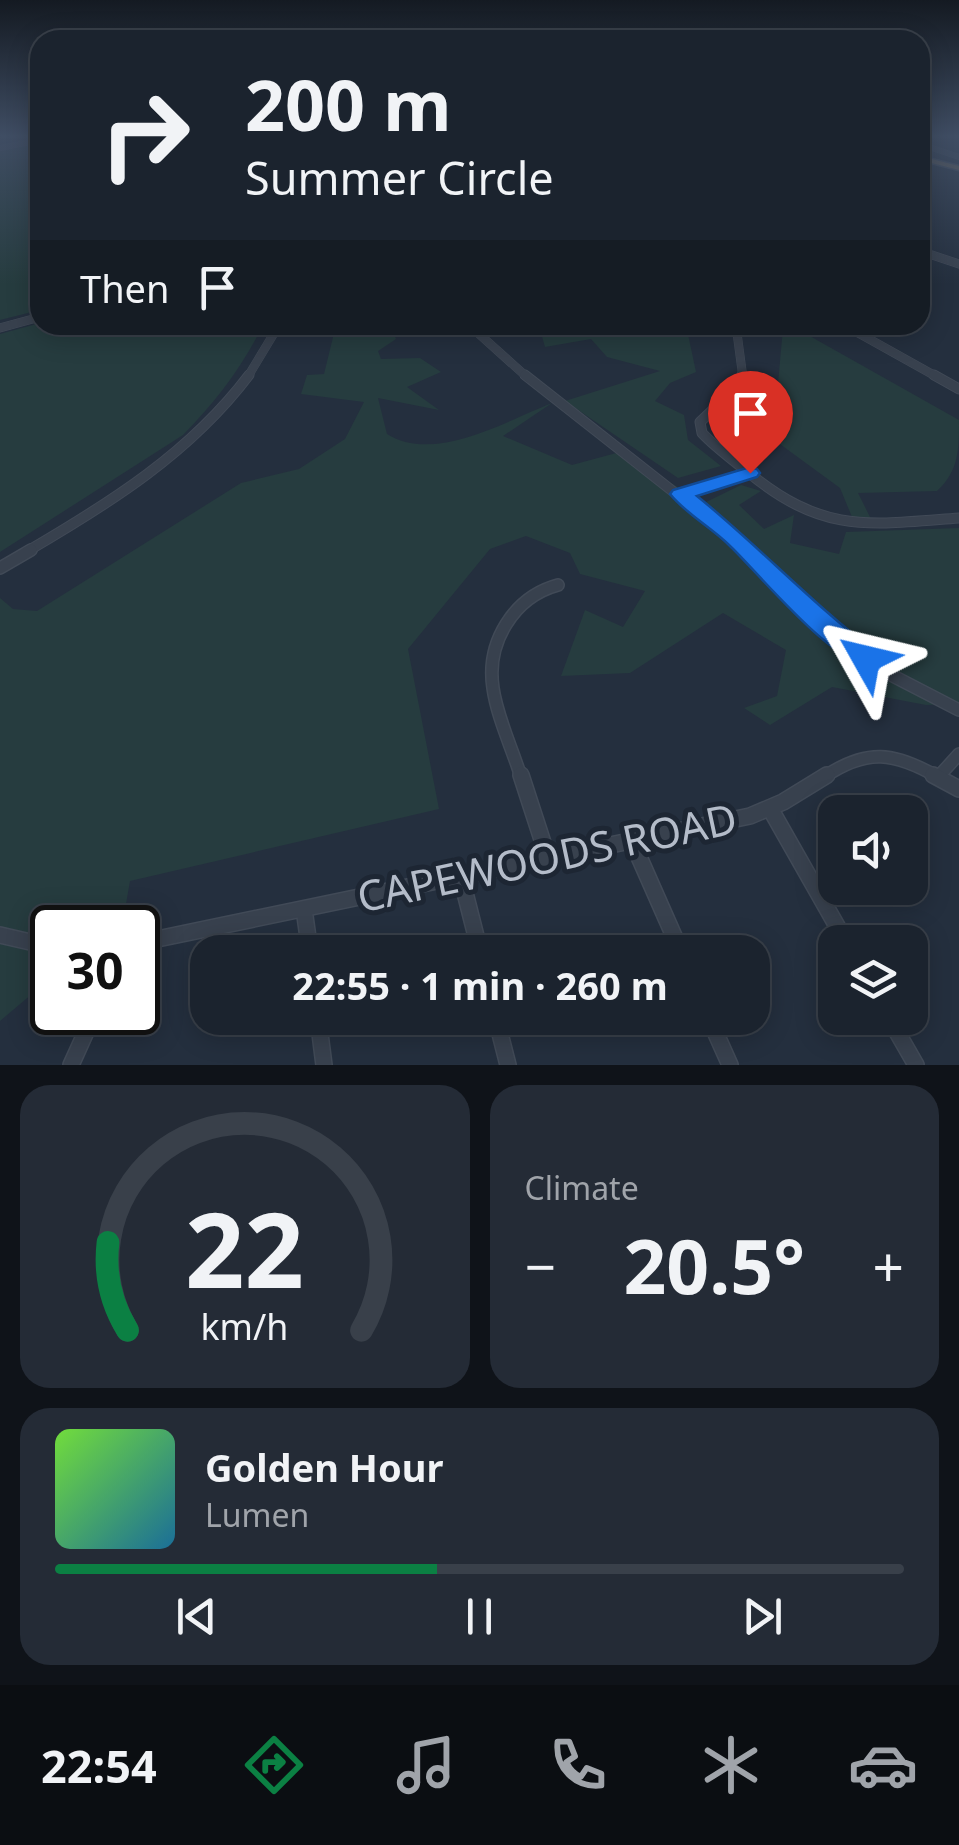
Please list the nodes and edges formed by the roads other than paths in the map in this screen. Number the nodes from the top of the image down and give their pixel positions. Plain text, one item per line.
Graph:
1 (930, 255) edge
2 (959, 264) edge
3 (30, 320) edge
4 (0, 328) edge
5 (272, 335) edge
6 (480, 335) edge
7 (738, 335) edge
8 (862, 335) edge
9 (959, 389) edge
10 (750, 473) junction
11 (681, 494) junction
12 (959, 518) edge
13 (0, 568) edge
14 (558, 584) dead end
15 (959, 710) edge
16 (959, 754) edge
17 (939, 776) junction
18 (959, 790) edge
19 (770, 810) junction
20 (632, 841) junction
21 (548, 858) junction
22 (461, 876) junction
23 (304, 909) junction
24 (836, 925) edge
25 (0, 935) edge
26 (308, 935) edge
27 (476, 935) edge
28 (673, 935) edge
29 (160, 938) edge
30 (30, 941) edge
31 (84, 1035) edge
32 (320, 1035) edge
33 (500, 1035) edge
34 (717, 1035) edge
35 (899, 1035) edge
36 (70, 1065) edge
37 (324, 1065) edge
38 (508, 1065) edge
39 (730, 1065) edge
40 (916, 1065) edge

1 - 2 street
3 - 4 street
5 - 13 street
6 - 11 street
7 - 10 street
8 - 9 street
10 - 11 street
10 - 12 street
11 - 15 street
14 - 21 street
16 - 17 street
17 - 18 street, CAPEWOODS ROAD
17 - 19 street, CAPEWOODS ROAD
19 - 20 street, CAPEWOODS ROAD
19 - 24 street
20 - 21 street, CAPEWOODS ROAD
20 - 28 street
21 - 22 street, CAPEWOODS ROAD
22 - 23 street, CAPEWOODS ROAD
22 - 27 street
23 - 26 street
23 - 29 street, CAPEWOODS ROAD
25 - 30 street
31 - 36 street
32 - 37 street
33 - 38 street
34 - 39 street
35 - 40 street

